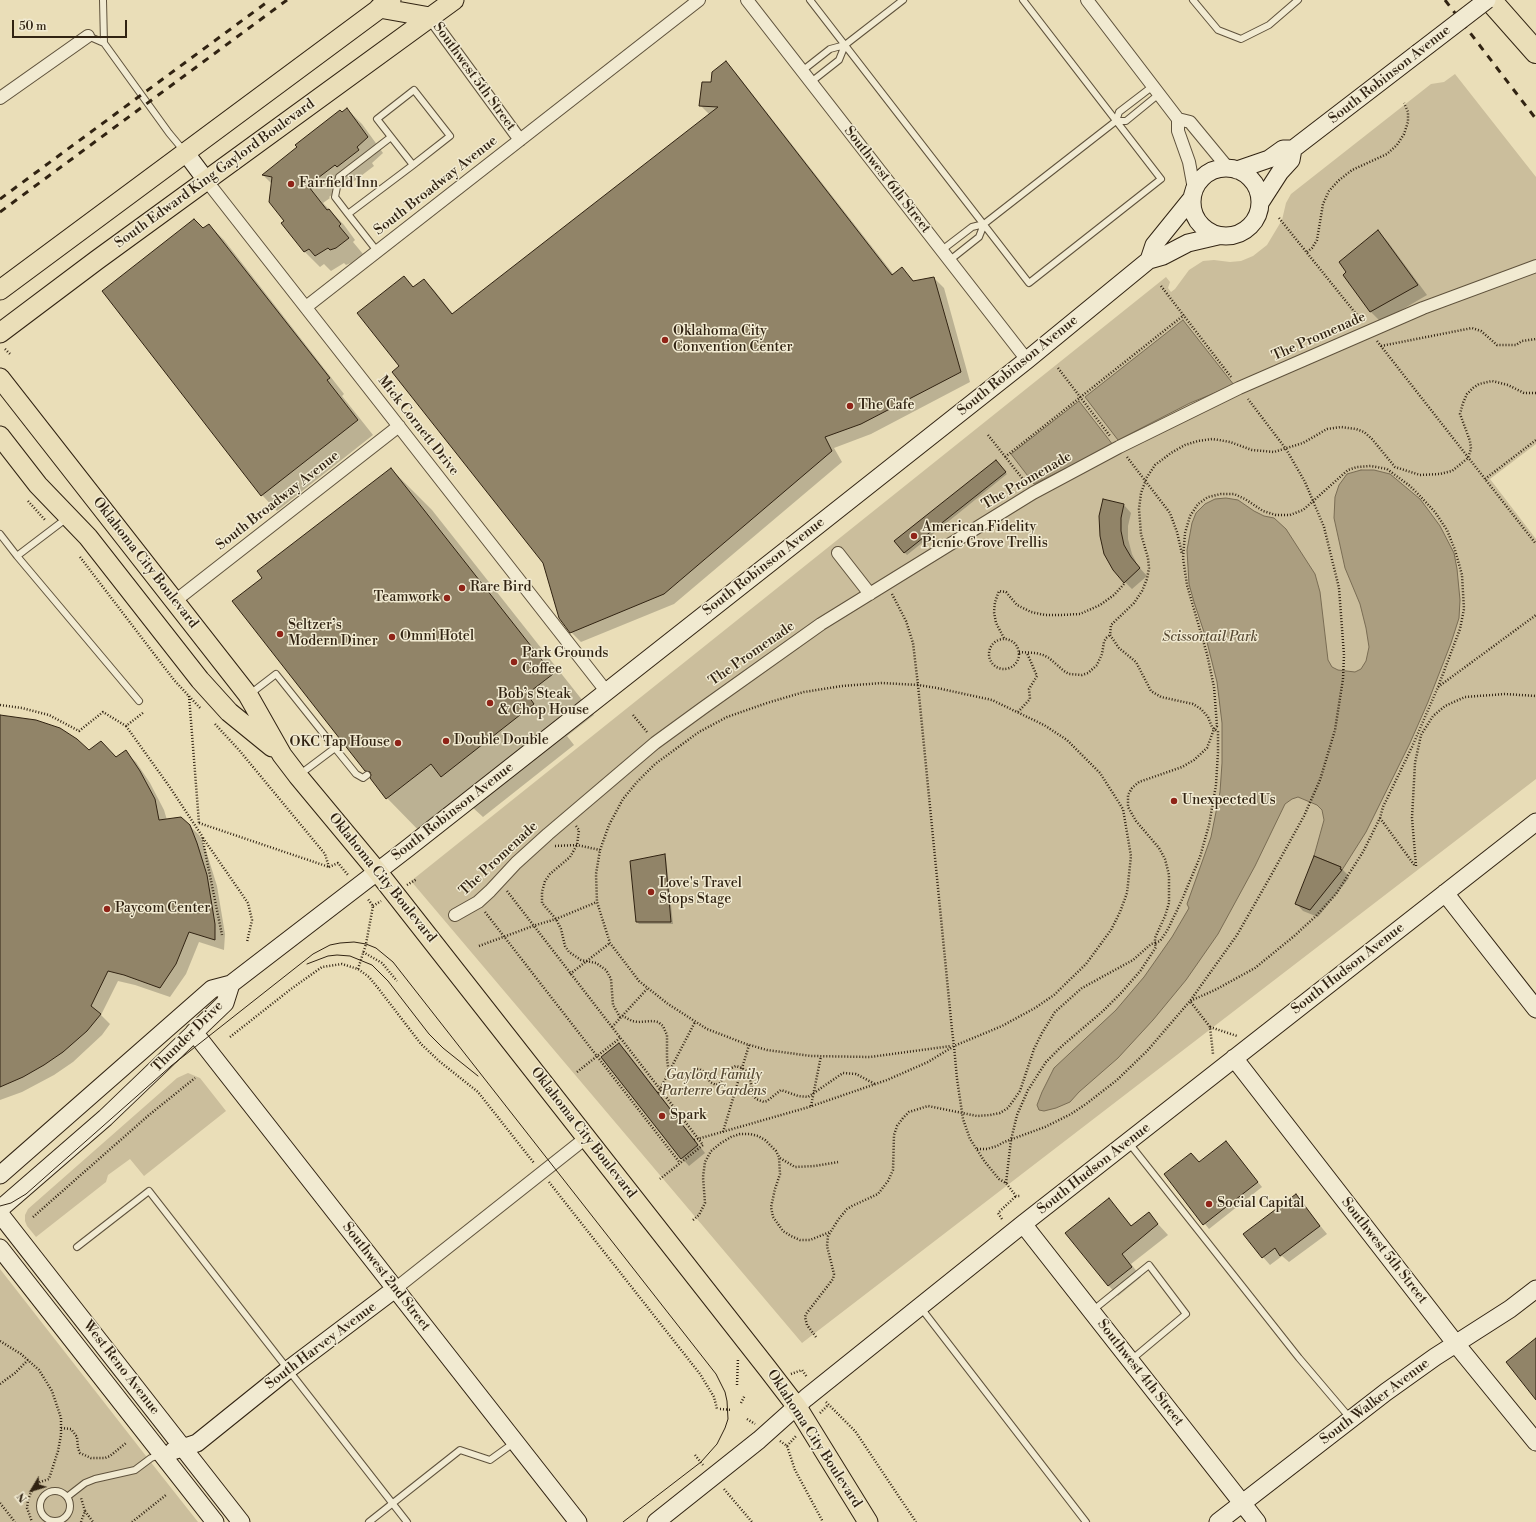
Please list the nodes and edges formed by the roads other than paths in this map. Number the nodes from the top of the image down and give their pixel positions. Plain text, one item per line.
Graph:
1 (103, 0) edge
2 (454, 0) edge
3 (699, 0) edge
4 (747, 0) edge
5 (810, 0) edge
6 (903, 0) edge
7 (1023, 0) edge
8 (1086, 0) edge
9 (1193, 0) edge
10 (1298, 0) edge
11 (1487, 0) edge
12 (1490, 0) edge
13 (385, 4) edge
14 (430, 17) junction
15 (88, 36) joint
16 (104, 43) junction
17 (845, 45) junction
18 (1536, 52) edge
19 (802, 71) junction
20 (811, 82) junction
21 (1156, 90) junction
22 (0, 98) edge
23 (1178, 119) junction
24 (1116, 121) junction
25 (391, 137) junction
26 (520, 140) junction
27 (1293, 149) junction
28 (185, 152) junction
29 (413, 165) junction
30 (1232, 169) junction
31 (206, 180) junction
32 (1193, 193) junction
33 (1260, 203) junction
34 (348, 214) junction
35 (984, 224) junction
36 (1218, 236) junction
37 (942, 250) junction
38 (377, 251) junction
39 (950, 260) junction
40 (1149, 260) junction
41 (1536, 266) edge
42 (0, 290) edge
43 (306, 307) junction
44 (0, 334) edge
45 (1027, 360) junction
46 (0, 378) edge
47 (399, 426) junction
48 (0, 436) edge
49 (69, 517) junction
50 (0, 534) edge
51 (838, 553) dead end
52 (18, 556) junction
53 (870, 594) junction
54 (175, 600) junction
55 (606, 691) junction
56 (248, 696) junction
57 (140, 701) dead end
58 (335, 748) junction
59 (282, 755) junction
60 (367, 775) dead end
61 (298, 776) junction
62 (1536, 822) edge
63 (377, 871) junction
64 (1445, 893) junction
65 (455, 915) dead end
66 (231, 984) junction
67 (1536, 1009) edge
68 (194, 1032) junction
69 (1234, 1058) junction
70 (587, 1137) junction
71 (1128, 1142) junction
72 (0, 1175) edge
73 (0, 1209) edge
74 (0, 1214) edge
75 (1023, 1224) junction
76 (77, 1247) dead end
77 (0, 1248) edge
78 (395, 1289) junction
79 (1536, 1289) edge
80 (921, 1307) junction
81 (1091, 1311) junction
82 (1456, 1344) junction
83 (1130, 1361) junction
84 (289, 1369) junction
85 (796, 1407) junction
86 (1351, 1420) junction
87 (515, 1441) junction
88 (1536, 1442) edge
89 (183, 1447) junction
90 (162, 1454) junction
91 (67, 1497) junction
92 (393, 1503) junction
93 (1242, 1504) junction
94 (215, 1522) edge
95 (241, 1522) edge
96 (369, 1522) edge
97 (407, 1522) edge
98 (578, 1522) edge
99 (656, 1522) edge
100 (868, 1522) edge
101 (1086, 1522) edge
102 (1218, 1522) edge
103 (1256, 1522) edge

1 - 16 lane
2 - 14 main road, South Edward King Gaylord Boulevard
3 - 26 street, South Broadway Avenue
4 - 19 street, Southwest 6th Street
5 - 17 lane
6 - 17 lane
7 - 24 lane
8 - 21 street
9 - 10 lane
11 - 27 main road, South Robinson Avenue, bridge
12 - 18 highway
13 - 14 main road, Southwest 5th Street
13 - 28 main road
14 - 26 street, Southwest 5th Street
14 - 31 main road, South Edward King Gaylord Boulevard
15 - 16 lane
15 - 22 street
16 - 28 lane
17 - 19 lane
17 - 20 lane
17 - 35 lane
19 - 20 street, Southwest 6th Street
20 - 37 street, Southwest 6th Street
21 - 23 street
21 - 24 lane
21 - 24 lane
23 - 30 street
23 - 32 street
24 - 35 lane
24 - 35 lane
25 - 29 lane
25 - 29 lane
25 - 34 lane
26 - 38 street, South Broadway Avenue
27 - 30 main road, South Robinson Avenue
27 - 33 main road, South Robinson Avenue
28 - 31 main road
28 - 42 main road
29 - 34 lane
30 - 32 main road
30 - 33 main road
31 - 43 street, Mick Cornett Drive
31 - 44 main road, South Edward King Gaylord Boulevard
32 - 36 main road
32 - 40 main road, South Robinson Avenue
33 - 36 main road
34 - 38 lane
35 - 37 lane
35 - 39 lane
36 - 40 main road, South Robinson Avenue
37 - 39 street, Southwest 6th Street
38 - 43 street, South Broadway Avenue
39 - 45 street, Southwest 6th Street
40 - 45 main road, South Robinson Avenue
41 - 53 street, The Promenade
43 - 47 street, Mick Cornett Drive
45 - 55 main road, South Robinson Avenue
46 - 54 main road, Oklahoma City Boulevard
47 - 54 street, South Broadway Avenue
47 - 55 street, Mick Cornett Drive
48 - 49 main road, Oklahoma City Boulevard
49 - 52 lane
49 - 59 main road, Oklahoma City Boulevard
50 - 52 lane
51 - 53 street
52 - 57 lane
53 - 65 street, The Promenade
54 - 56 main road, Oklahoma City Boulevard
55 - 63 main road, South Robinson Avenue
56 - 58 lane
56 - 59 main road, Oklahoma City Boulevard
58 - 60 lane
58 - 61 lane
59 - 61 main road, Oklahoma City Boulevard
61 - 63 main road, Oklahoma City Boulevard
62 - 64 main road, South Hudson Avenue
63 - 66 main road
63 - 70 main road, Oklahoma City Boulevard
64 - 67 main road
64 - 69 main road, South Hudson Avenue
66 - 68 main road, Thunder Drive
66 - 72 main road, Thunder Drive
68 - 73 main road, Thunder Drive
68 - 78 main road, Southwest 2nd Street
69 - 71 main road, South Hudson Avenue
69 - 82 main road, Southwest 5th Street
70 - 78 street, South Harvey Avenue
70 - 85 main road, Oklahoma City Boulevard
71 - 75 main road, South Hudson Avenue
71 - 86 lane
74 - 89 main road, West Reno Avenue
75 - 80 main road, South Hudson Avenue
75 - 81 main road, Southwest 4th Street
76 - 84 lane
77 - 90 main road, West Reno Avenue
78 - 84 main road, South Harvey Avenue
78 - 87 main road, Southwest 2nd Street
79 - 82 main road, South Walker Avenue
80 - 85 main road, South Hudson Avenue
80 - 101 lane
81 - 83 main road, Southwest 4th Street
81 - 83 lane
82 - 86 main road, South Walker Avenue
82 - 88 main road, Southwest 5th Street
83 - 93 main road, Southwest 4th Street
84 - 89 main road, South Harvey Avenue
84 - 92 lane
85 - 99 main road, South Hudson Avenue
85 - 100 main road, Oklahoma City Boulevard
86 - 93 main road, South Walker Avenue
87 - 92 lane
87 - 98 main road, Southwest 2nd Street
89 - 90 main road, South Harvey Avenue
89 - 95 main road, West Reno Avenue
90 - 91 lane
90 - 94 main road, West Reno Avenue
91 - 91 lane
92 - 96 lane
92 - 97 lane
93 - 102 main road, South Walker Avenue
93 - 103 main road, Southwest 4th Street

